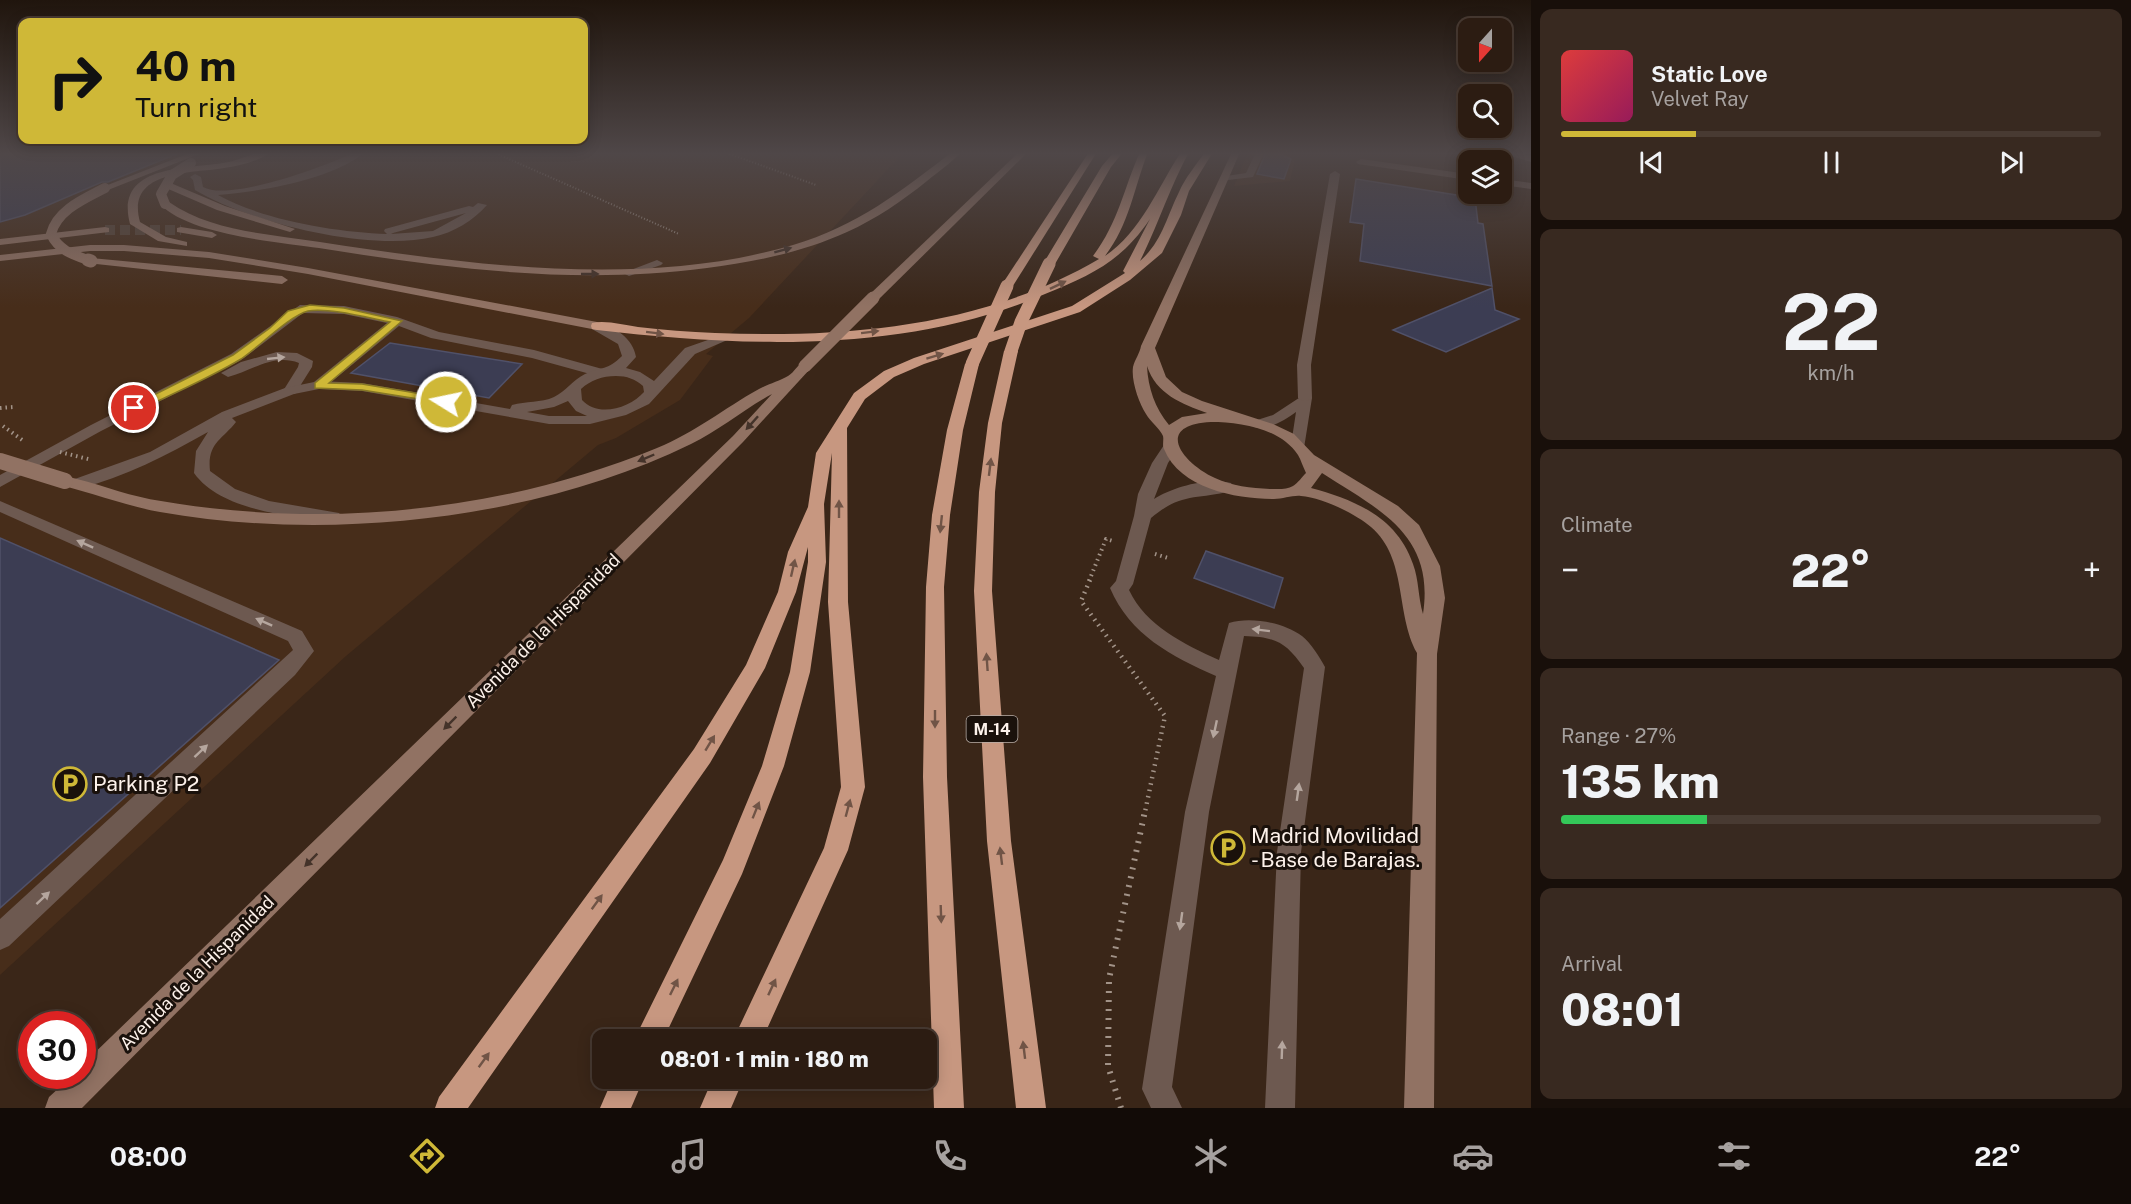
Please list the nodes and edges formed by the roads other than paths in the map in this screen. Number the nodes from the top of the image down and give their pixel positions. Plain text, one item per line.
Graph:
1 (76, 204) edge
2 (131, 204) edge
3 (165, 204) edge
4 (211, 204) edge
5 (232, 204) edge
6 (888, 204) edge
7 (971, 204) edge
8 (1059, 204) edge
9 (1085, 204) edge
10 (1128, 204) edge
11 (1155, 204) edge
12 (1160, 204) edge
13 (1180, 204) edge
14 (1212, 204) edge
15 (1330, 204) edge
16 (466, 210) junction
17 (410, 216) dead end
18 (105, 230) tunnel mouth
19 (181, 230) tunnel mouth
20 (364, 236) junction
21 (0, 242) edge
22 (0, 258) edge
23 (462, 263) junction
24 (657, 263) dead end
25 (308, 271) junction
26 (532, 272) junction
27 (629, 273) junction
28 (1083, 273) junction
29 (1126, 278) junction
30 (442, 297) junction
31 (394, 314) junction
32 (597, 326) junction
33 (725, 338) junction
34 (1148, 346) junction
35 (607, 373) junction
36 (798, 373) junction
37 (319, 385) junction
38 (574, 390) junction
39 (290, 391) junction
40 (651, 392) junction
41 (1305, 398) junction
42 (262, 402) junction
43 (480, 408) junction
44 (621, 412) junction
45 (1241, 419) junction
46 (1259, 423) junction
47 (840, 429) junction
48 (1170, 442) junction
49 (1305, 452) junction
50 (0, 462) edge
51 (0, 482) edge
52 (72, 483) junction
53 (1225, 487) junction
54 (1299, 490) junction
55 (0, 495) edge
56 (816, 504) junction
57 (0, 506) edge
58 (1143, 516) junction
59 (350, 520) junction
60 (1427, 654) junction
61 (1228, 672) junction
62 (0, 938) edge
63 (653, 1029) edge
64 (752, 1029) edge
65 (624, 1089) edge
66 (724, 1089) edge
67 (62, 1106) edge
68 (450, 1108) edge
69 (615, 1108) edge
70 (715, 1108) edge
71 (949, 1108) edge
72 (1031, 1108) edge
73 (1167, 1108) edge
74 (1280, 1108) edge
75 (1419, 1108) edge

1 - 30 street, bridge
2 - 25 street
3 - 23 street, bridge
4 - 23 street
5 - 20 street
27 -> 6 street
7 - 36 street, Avenida de la Hispanidad, bridge
8 -> 71 highway, bridge
72 -> 9 highway, M-14, bridge
10 - 28 highway
11 - 28 highway
12 - 29 highway
13 - 29 highway
14 - 34 street
15 - 41 street
16 - 17 street
16 - 20 street
16 - 20 street
18 - 21 street
19 - 26 street
22 - 25 street
23 - 26 street
24 - 27 street
25 - 30 street
26 -> 27 street
33 -> 28 highway
47 -> 29 highway
30 - 32 street
31 - 35 street
31 - 37 street
31 - 51 street
32 -> 33 highway
32 - 35 street
33 - 40 street
34 - 45 street
34 - 48 street
35 - 38 street
35 - 40 street
36 -> 59 street
36 -> 67 street, Avenida de la Hispanidad
37 - 39 street
37 - 43 street
38 - 43 street
38 - 44 street
39 - 42 street
55 -> 39 street
40 - 44 street
41 - 46 street
41 - 49 street
42 - 52 street
42 - 59 street
43 - 44 street
45 - 46 street
45 - 48 street
46 - 49 street
47 - 56 highway
64 -> 47 highway
48 - 53 street
48 - 58 street
49 - 54 street
49 - 60 street
50 - 52 street, bridge
52 - 59 street
53 - 54 street
53 - 58 street
54 - 60 street
63 -> 56 highway
68 -> 56 highway
62 -> 57 street
58 - 61 street
60 - 75 street
61 -> 73 street
74 -> 61 street
65 - 69 highway
66 - 70 highway

